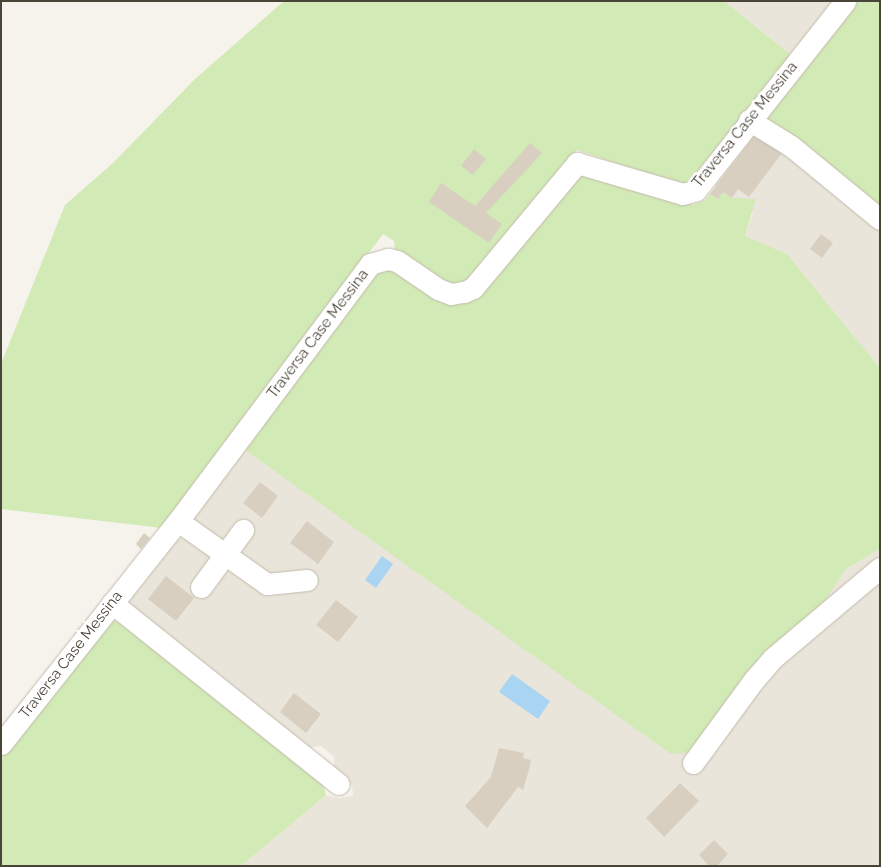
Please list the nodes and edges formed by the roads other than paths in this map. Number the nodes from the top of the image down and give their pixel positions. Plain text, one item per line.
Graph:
1 (844, 1) edge
2 (749, 120) junction
3 (880, 219) edge
4 (178, 521) junction
5 (243, 530) dead end
6 (225, 554) junction
7 (880, 568) edge
8 (307, 580) dead end
9 (201, 587) dead end
10 (112, 603) junction
11 (1, 744) edge
12 (694, 762) dead end
13 (339, 784) dead end

1 - 2 street, Traversa Case Messina
2 - 3 street
2 - 4 street, Traversa Case Messina
4 - 6 street
4 - 10 street, Traversa Case Messina
5 - 6 street
6 - 8 street
6 - 9 street
7 - 12 street
10 - 11 street, Traversa Case Messina
10 - 13 street

